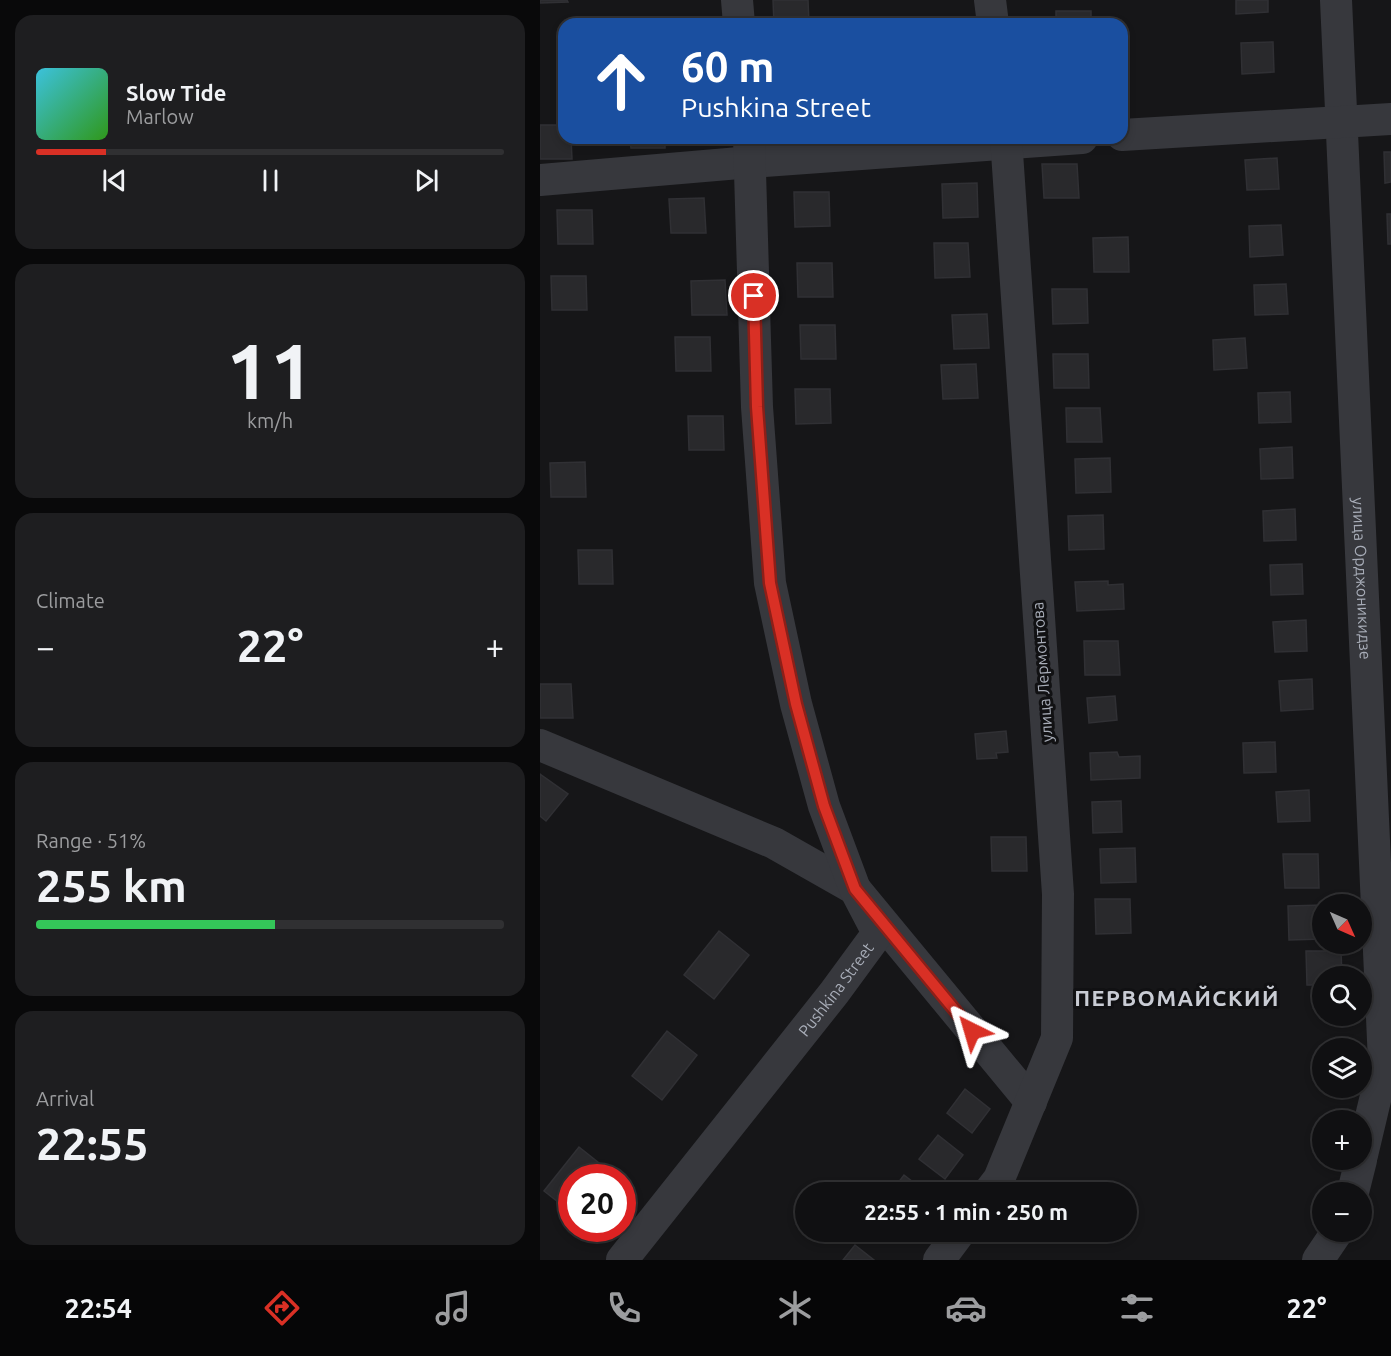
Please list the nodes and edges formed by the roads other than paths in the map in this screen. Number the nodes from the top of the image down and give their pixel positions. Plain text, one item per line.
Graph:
1 (737, 0) edge
2 (990, 0) edge
3 (1336, 0) edge
4 (738, 18) edge
5 (992, 18) edge
6 (1391, 119) edge
7 (1341, 121) junction
8 (1128, 135) edge
9 (904, 144) edge
10 (1006, 144) edge
11 (750, 150) edge
12 (540, 180) edge
13 (540, 745) edge
14 (855, 889) junction
15 (1031, 1102) junction
16 (1372, 1113) edge
17 (997, 1182) edge
18 (952, 1242) edge
19 (1330, 1242) edge
20 (622, 1260) edge
21 (939, 1260) edge
22 (1318, 1260) edge

1 - 4 street
2 - 5 street
3 - 7 street, улица Орджоникидзе
6 - 7 street
7 - 8 street
7 - 16 street, улица Орджоникидзе
9 - 11 street
10 - 15 street, улица Лермонтова
11 - 12 street
11 - 14 street, Pushkina Street
13 - 14 street
14 - 15 street
14 - 20 street, Pushkina Street
15 - 17 street, улица Лермонтова
18 - 21 street
19 - 22 street

